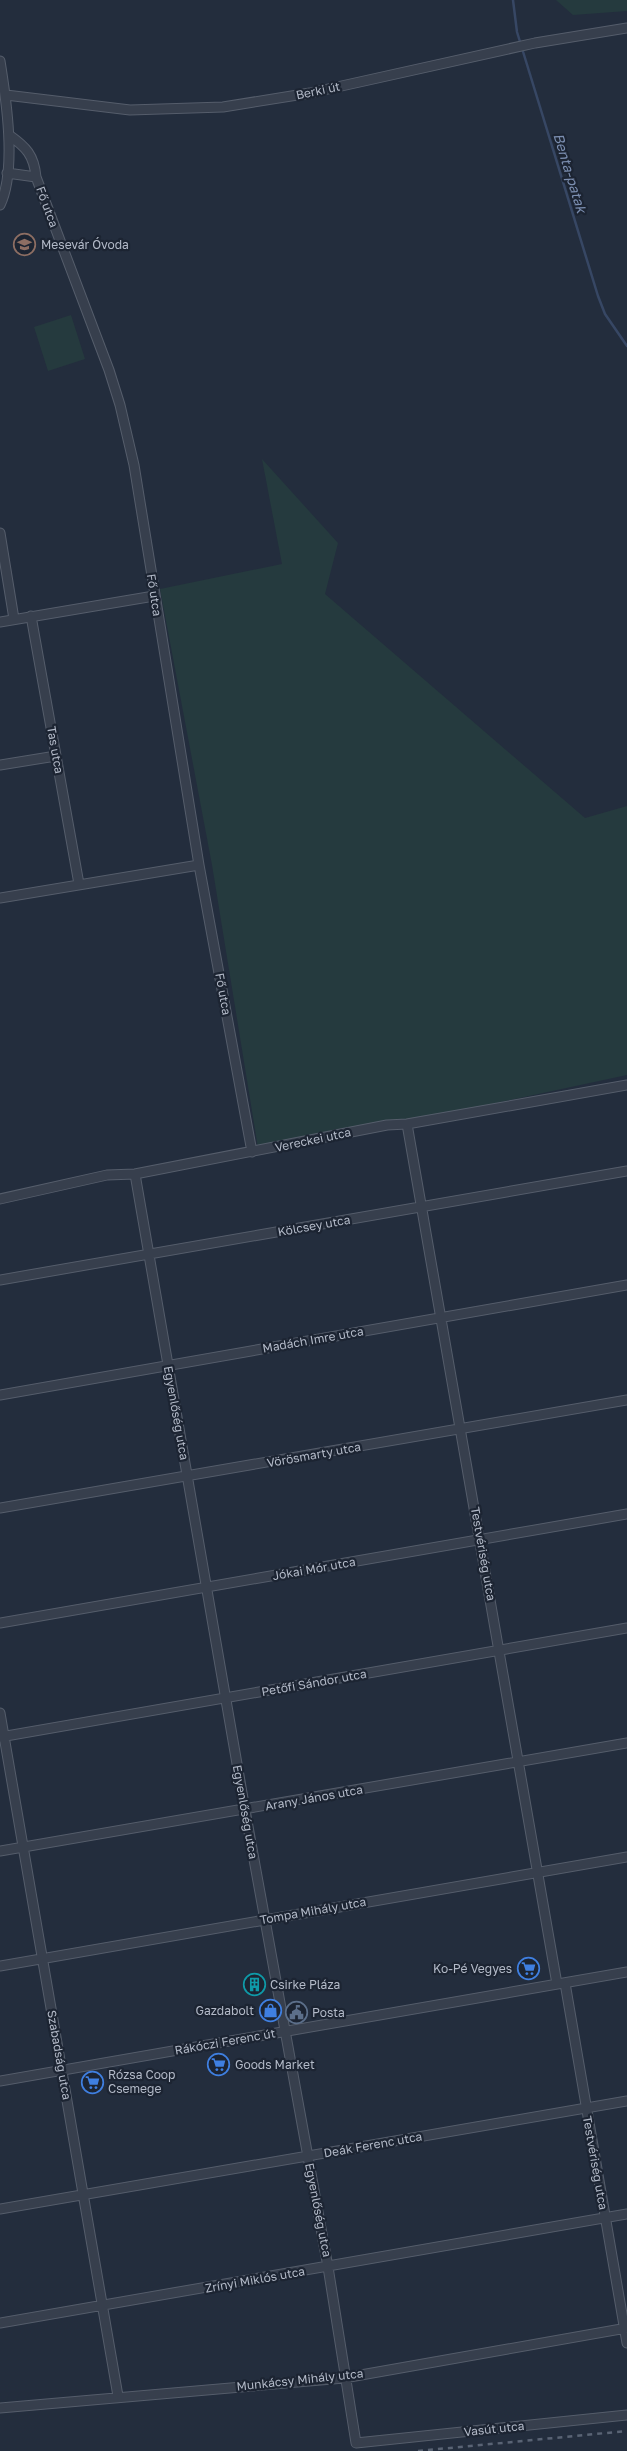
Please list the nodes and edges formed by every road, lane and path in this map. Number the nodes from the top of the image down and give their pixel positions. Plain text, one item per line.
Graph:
1 (627, 28) edge
2 (0, 61) edge
3 (6, 95) junction
4 (8, 135) junction
5 (7, 173) junction
6 (36, 177) junction
7 (0, 205) edge
8 (0, 533) edge
9 (154, 596) junction
10 (32, 616) junction
11 (14, 619) junction
12 (0, 622) edge
13 (56, 756) junction
14 (0, 765) edge
15 (199, 865) junction
16 (79, 884) junction
17 (0, 898) edge
18 (627, 1086) edge
19 (407, 1124) junction
20 (252, 1152) junction
21 (627, 1171) edge
22 (135, 1174) junction
23 (0, 1199) edge
24 (422, 1207) junction
25 (148, 1254) junction
26 (0, 1280) edge
27 (627, 1285) edge
28 (441, 1318) junction
29 (168, 1365) junction
30 (0, 1395) edge
31 (627, 1400) edge
32 (461, 1429) junction
33 (188, 1476) junction
34 (0, 1508) edge
35 (627, 1514) edge
36 (480, 1540) junction
37 (207, 1587) junction
38 (0, 1622) edge
39 (627, 1628) edge
40 (499, 1651) junction
41 (226, 1698) junction
42 (0, 1713) edge
43 (2, 1737) edge
44 (627, 1743) edge
45 (518, 1762) junction
46 (245, 1810) junction
47 (22, 1848) junction
48 (0, 1852) edge
49 (627, 1857) edge
50 (538, 1872) junction
51 (265, 1920) junction
52 (42, 1958) junction
53 (0, 1966) edge
54 (627, 1972) edge
55 (561, 1983) junction
56 (284, 2032) junction
57 (62, 2070) junction
58 (0, 2081) edge
59 (627, 2101) edge
60 (586, 2108) junction
61 (308, 2156) junction
62 (84, 2194) junction
63 (0, 2209) edge
64 (627, 2214) edge
65 (605, 2218) junction
66 (328, 2267) junction
67 (104, 2305) junction
68 (0, 2323) edge
69 (626, 2329) edge
70 (627, 2343) edge
71 (344, 2378) junction
72 (118, 2396) junction
73 (0, 2408) edge
74 (627, 2415) edge
75 (362, 2443) joint

1 - 3 street, Berki út
2 - 3 street
3 - 4 street
4 - 5 street
4 - 6 street, Fő utca
5 - 6 street
5 - 7 street
6 - 9 street, Fő utca
8 - 11 street
9 - 10 street
9 - 15 street, Fő utca
10 - 11 street
10 - 13 street, Tas utca
11 - 12 street
13 - 14 street
13 - 16 street, Tas utca
15 - 16 street
15 - 20 street, Fő utca
16 - 17 street
18 - 19 street, Vereckei utca
19 - 20 street, Vereckei utca
19 - 24 street, Testvériség utca
20 - 22 street, Vereckei utca
21 - 24 street, Kölcsey utca
22 - 23 street, Vereckei utca
22 - 25 street, Egyenlőség utca
24 - 25 street, Kölcsey utca
24 - 28 street, Testvériség utca
25 - 26 street, Kölcsey utca
25 - 29 street, Egyenlőség utca
27 - 28 street, Madách Imre utca
28 - 29 street, Madách Imre utca
28 - 32 street, Testvériség utca
29 - 30 street, Madách Imre utca
29 - 33 street, Egyenlőség utca
31 - 32 street, Vörösmarty utca
32 - 33 street, Vörösmarty utca
32 - 36 street, Testvériség utca
33 - 34 street, Vörösmarty utca
33 - 37 street, Egyenlőség utca
35 - 36 street, Jókai Mór utca
36 - 37 street, Jókai Mór utca
36 - 40 street, Testvériség utca
37 - 38 street, Jókai Mór utca
37 - 41 street, Egyenlőség utca
39 - 40 street, Petőfi Sándor utca
40 - 41 street, Petőfi Sándor utca
40 - 45 street, Testvériség utca
41 - 43 street, Petőfi Sándor utca
41 - 46 street, Egyenlőség utca
42 - 43 street, Szabadság utca
43 - 47 street, Szabadság utca
44 - 45 street, Arany János utca
45 - 46 street, Arany János utca
45 - 50 street, Testvériség utca
46 - 47 street, Arany János utca
46 - 51 street, Egyenlőség utca
47 - 48 street, Arany János utca
47 - 52 street, Szabadság utca
49 - 50 street, Tompa Mihály utca
50 - 51 street, Tompa Mihály utca
50 - 55 street, Testvériség utca
51 - 52 street, Tompa Mihály utca
51 - 56 street, Egyenlőség utca
52 - 53 street, Tompa Mihály utca
52 - 57 street, Szabadság utca
54 - 55 street, Rákóczi Ferenc út
55 - 56 street, Rákóczi Ferenc út
55 - 60 street, Testvériség utca
56 - 57 street, Rákóczi Ferenc út
56 - 61 street, Egyenlőség utca
57 - 58 street, Rákóczi Ferenc út
57 - 62 street, Szabadság utca
59 - 60 street, Deák Ferenc utca
60 - 61 street, Deák Ferenc utca
60 - 65 street, Testvériség utca
61 - 62 street, Deák Ferenc utca
61 - 66 street, Egyenlőség utca
62 - 63 street, Deák Ferenc utca
62 - 67 street, Szabadság utca
64 - 65 street, Zrínyi Miklós utca
65 - 66 street, Zrínyi Miklós utca
65 - 69 street, Testvériség utca
66 - 67 street, Zrínyi Miklós utca
66 - 71 street, Egyenlőség utca
67 - 68 street, Zrínyi Miklós utca
67 - 72 street, Szabadság utca
69 - 70 street, Testvériség utca
69 - 71 street, Munkácsy Mihály utca
71 - 72 street, Munkácsy Mihály utca
71 - 75 street, Egyenlőség utca
72 - 73 street, Munkácsy Mihály utca
74 - 75 street, Vasút utca

